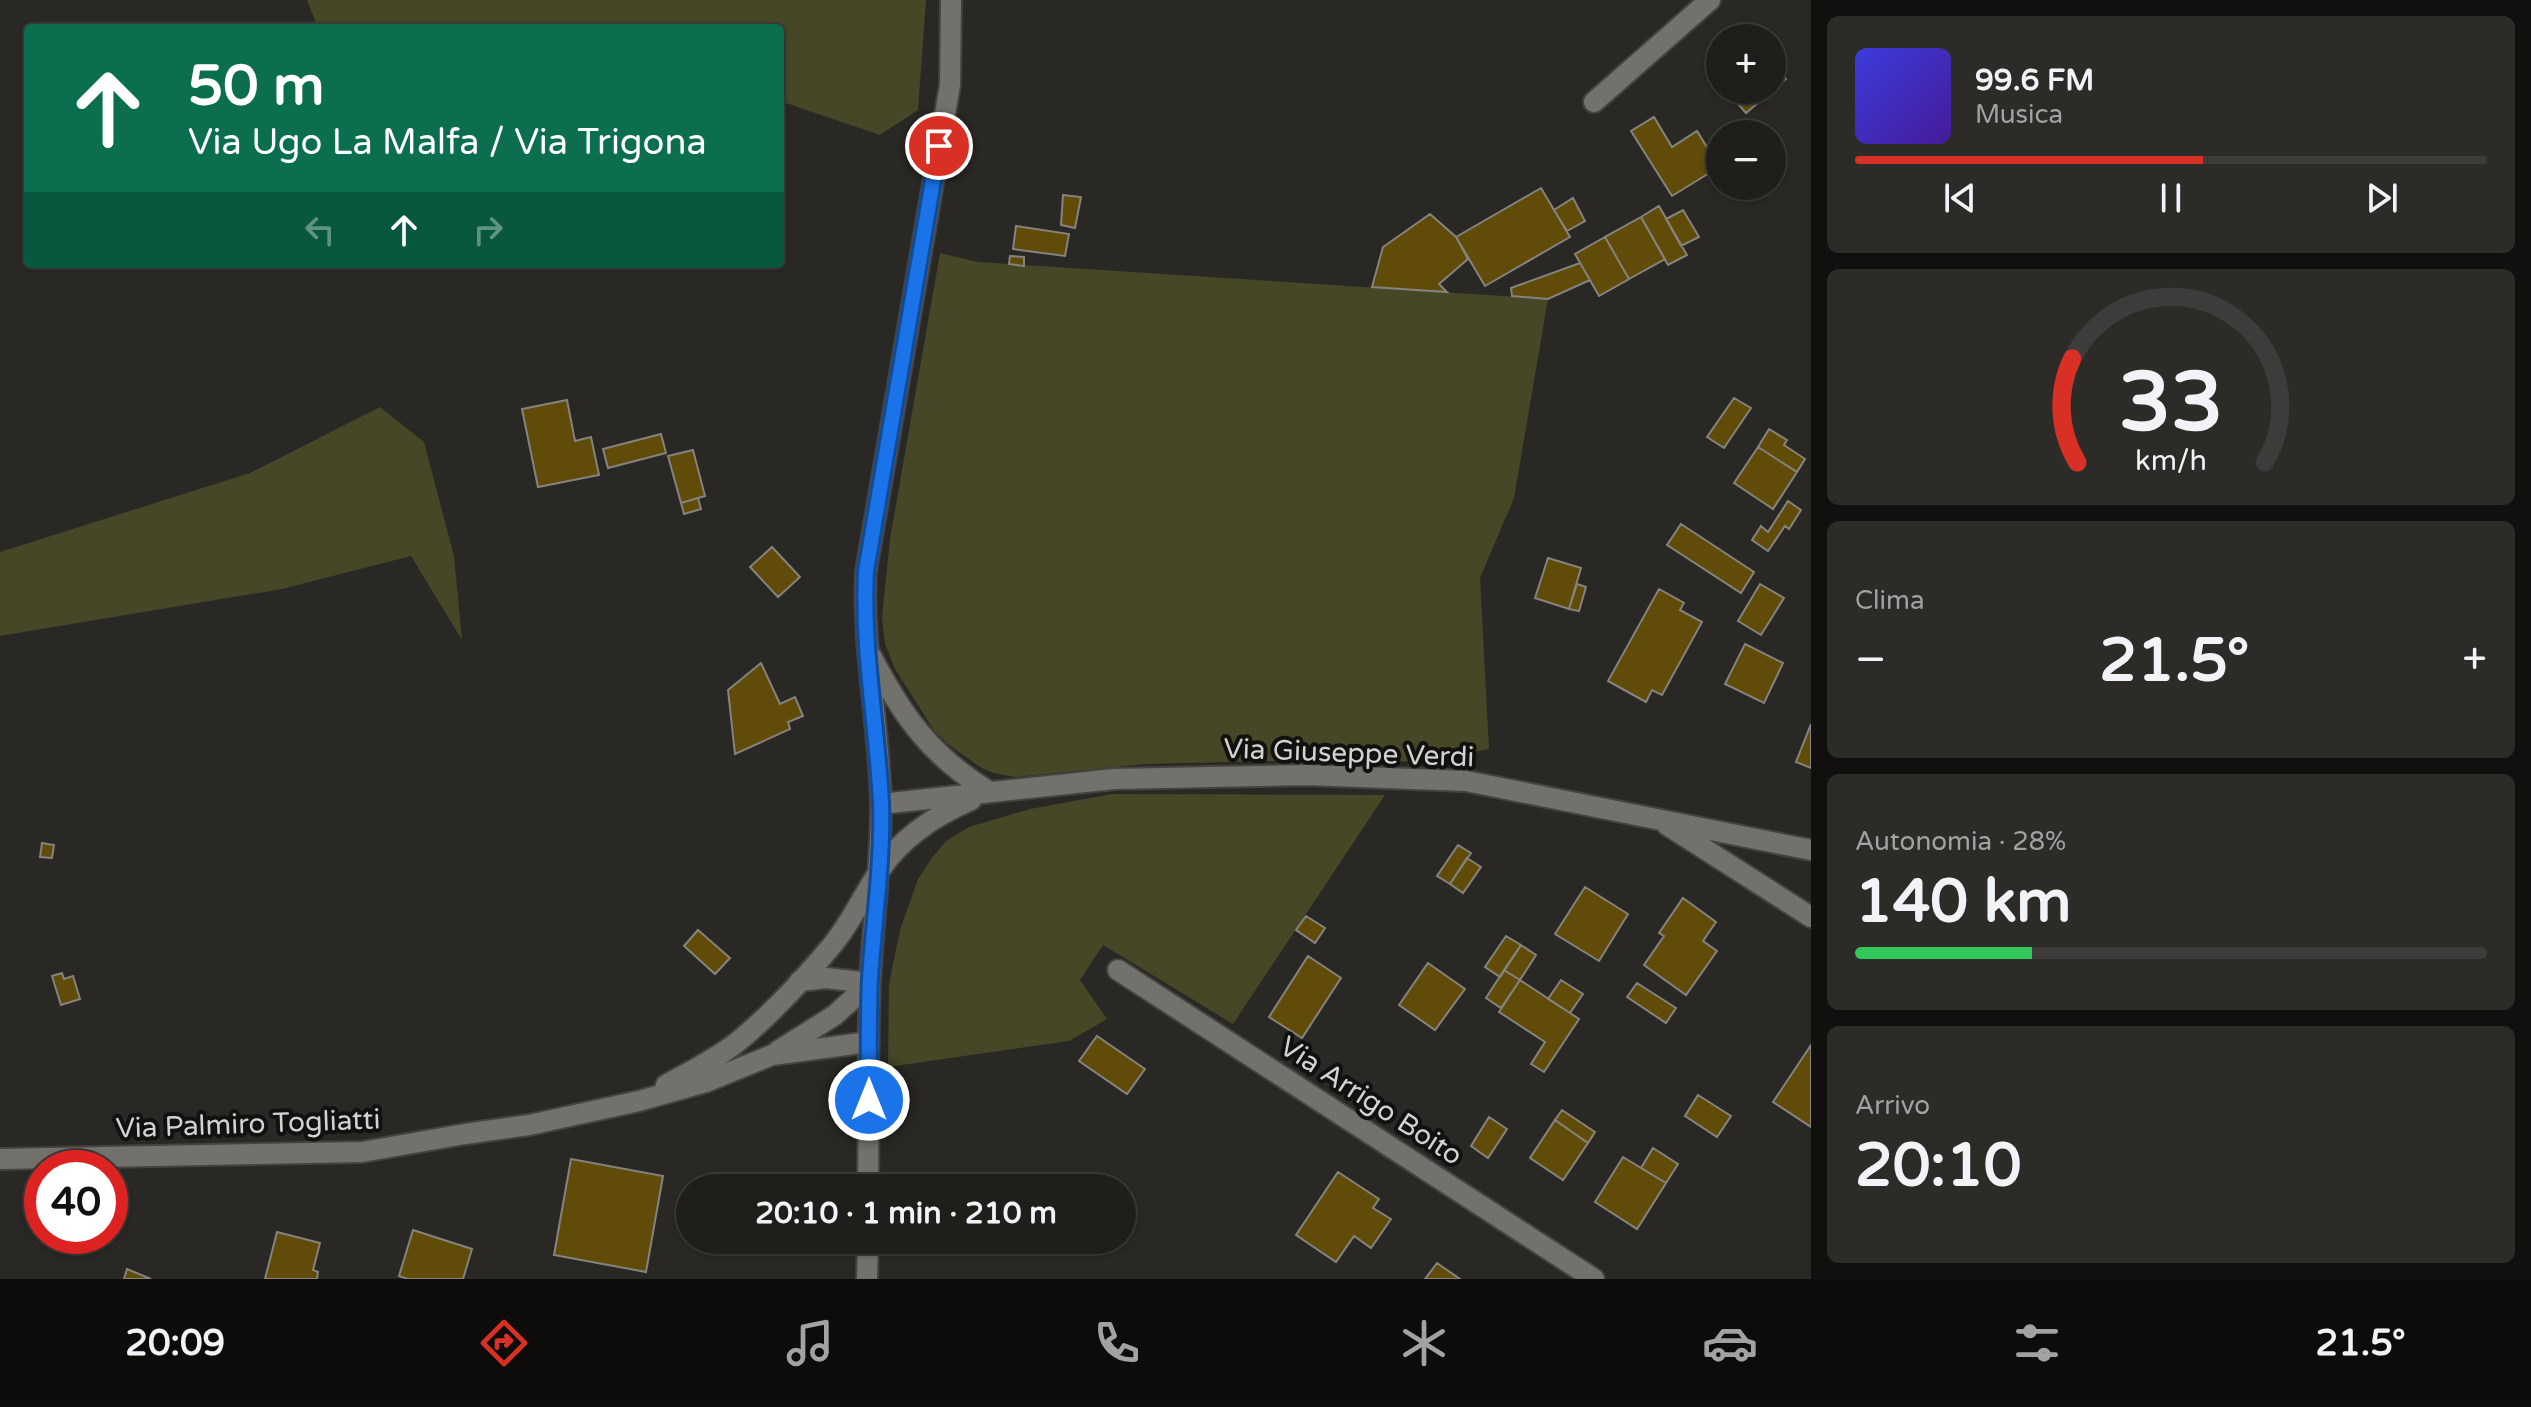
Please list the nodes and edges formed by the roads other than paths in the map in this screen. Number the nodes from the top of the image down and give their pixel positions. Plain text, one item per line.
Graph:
1 (951, 0) edge
2 (1710, 0) edge
3 (1594, 102) dead end
4 (866, 646) junction
5 (990, 792) junction
6 (881, 804) junction
7 (1657, 819) junction
8 (1735, 834) junction
9 (1811, 850) edge
10 (1727, 864) junction
11 (879, 872) junction
12 (1811, 917) edge
13 (1118, 970) dead end
14 (800, 981) junction
15 (870, 983) junction
16 (869, 1042) junction
17 (772, 1055) junction
18 (639, 1101) junction
19 (0, 1159) edge
20 (868, 1174) edge
21 (868, 1254) edge
22 (867, 1279) edge
23 (1594, 1279) edge

1 - 4 street
2 - 3 street
4 - 5 street
4 - 6 street
5 - 6 street, Via Giuseppe Verdi
5 - 7 street, Via Giuseppe Verdi
5 - 11 street
6 - 11 street
7 - 8 street, Via Giuseppe Verdi
7 - 10 street
8 - 9 street, Via Giuseppe Verdi
8 - 10 street
10 - 12 street
11 - 14 street
11 - 15 street
13 - 23 street, Via Arrigo Boito
14 - 15 street
14 - 18 street
15 - 16 street
15 - 17 street
16 - 17 street
16 - 20 street
17 - 18 street, Via Palmiro Togliatti
18 - 19 street, Via Palmiro Togliatti
21 - 22 street

